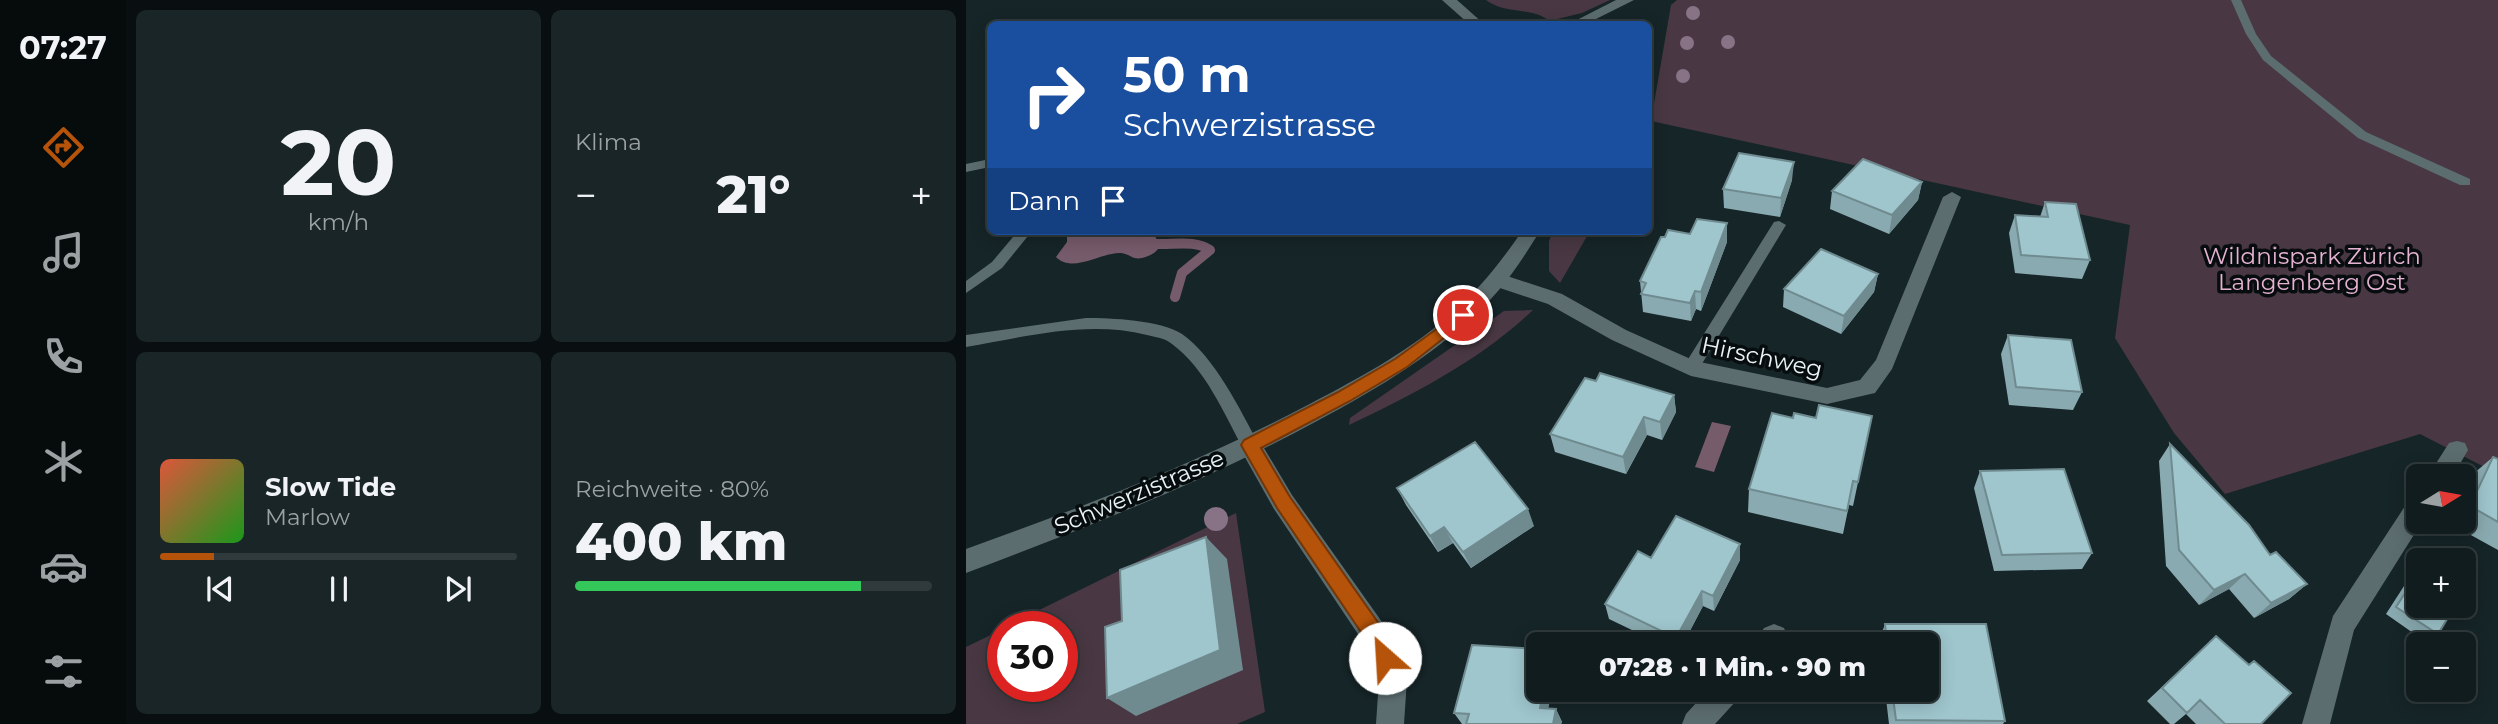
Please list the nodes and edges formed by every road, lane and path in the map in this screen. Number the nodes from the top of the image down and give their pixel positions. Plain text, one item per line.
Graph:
1 (1448, 0) edge
2 (1627, 0) edge
3 (2236, 0) edge
4 (1473, 21) edge
5 (1582, 21) edge
6 (987, 164) edge
7 (966, 168) edge
8 (2465, 182) dead end
9 (1952, 197) dead end
10 (1779, 225) dead end
11 (1022, 235) edge
12 (1529, 235) edge
13 (1498, 280) junction
14 (966, 288) edge
15 (966, 341) edge
16 (1692, 368) junction
17 (1250, 445) junction
18 (2457, 450) dead end
19 (2448, 464) edge
20 (2406, 526) edge
21 (966, 561) edge
22 (1716, 702) edge
23 (1390, 724) edge
24 (1696, 724) edge
25 (2316, 724) edge

1 - 4 street
2 - 5 street
3 - 8 lane
6 - 7 lane
9 - 16 street, Hirschweg
10 - 16 lane
11 - 14 lane
12 - 13 street, Schwerzistrasse
13 - 16 street, Hirschweg
13 - 17 street, Schwerzistrasse
15 - 17 lane
17 - 21 street, Schwerzistrasse
17 - 23 street
18 - 19 street
20 - 25 street
22 - 24 street

